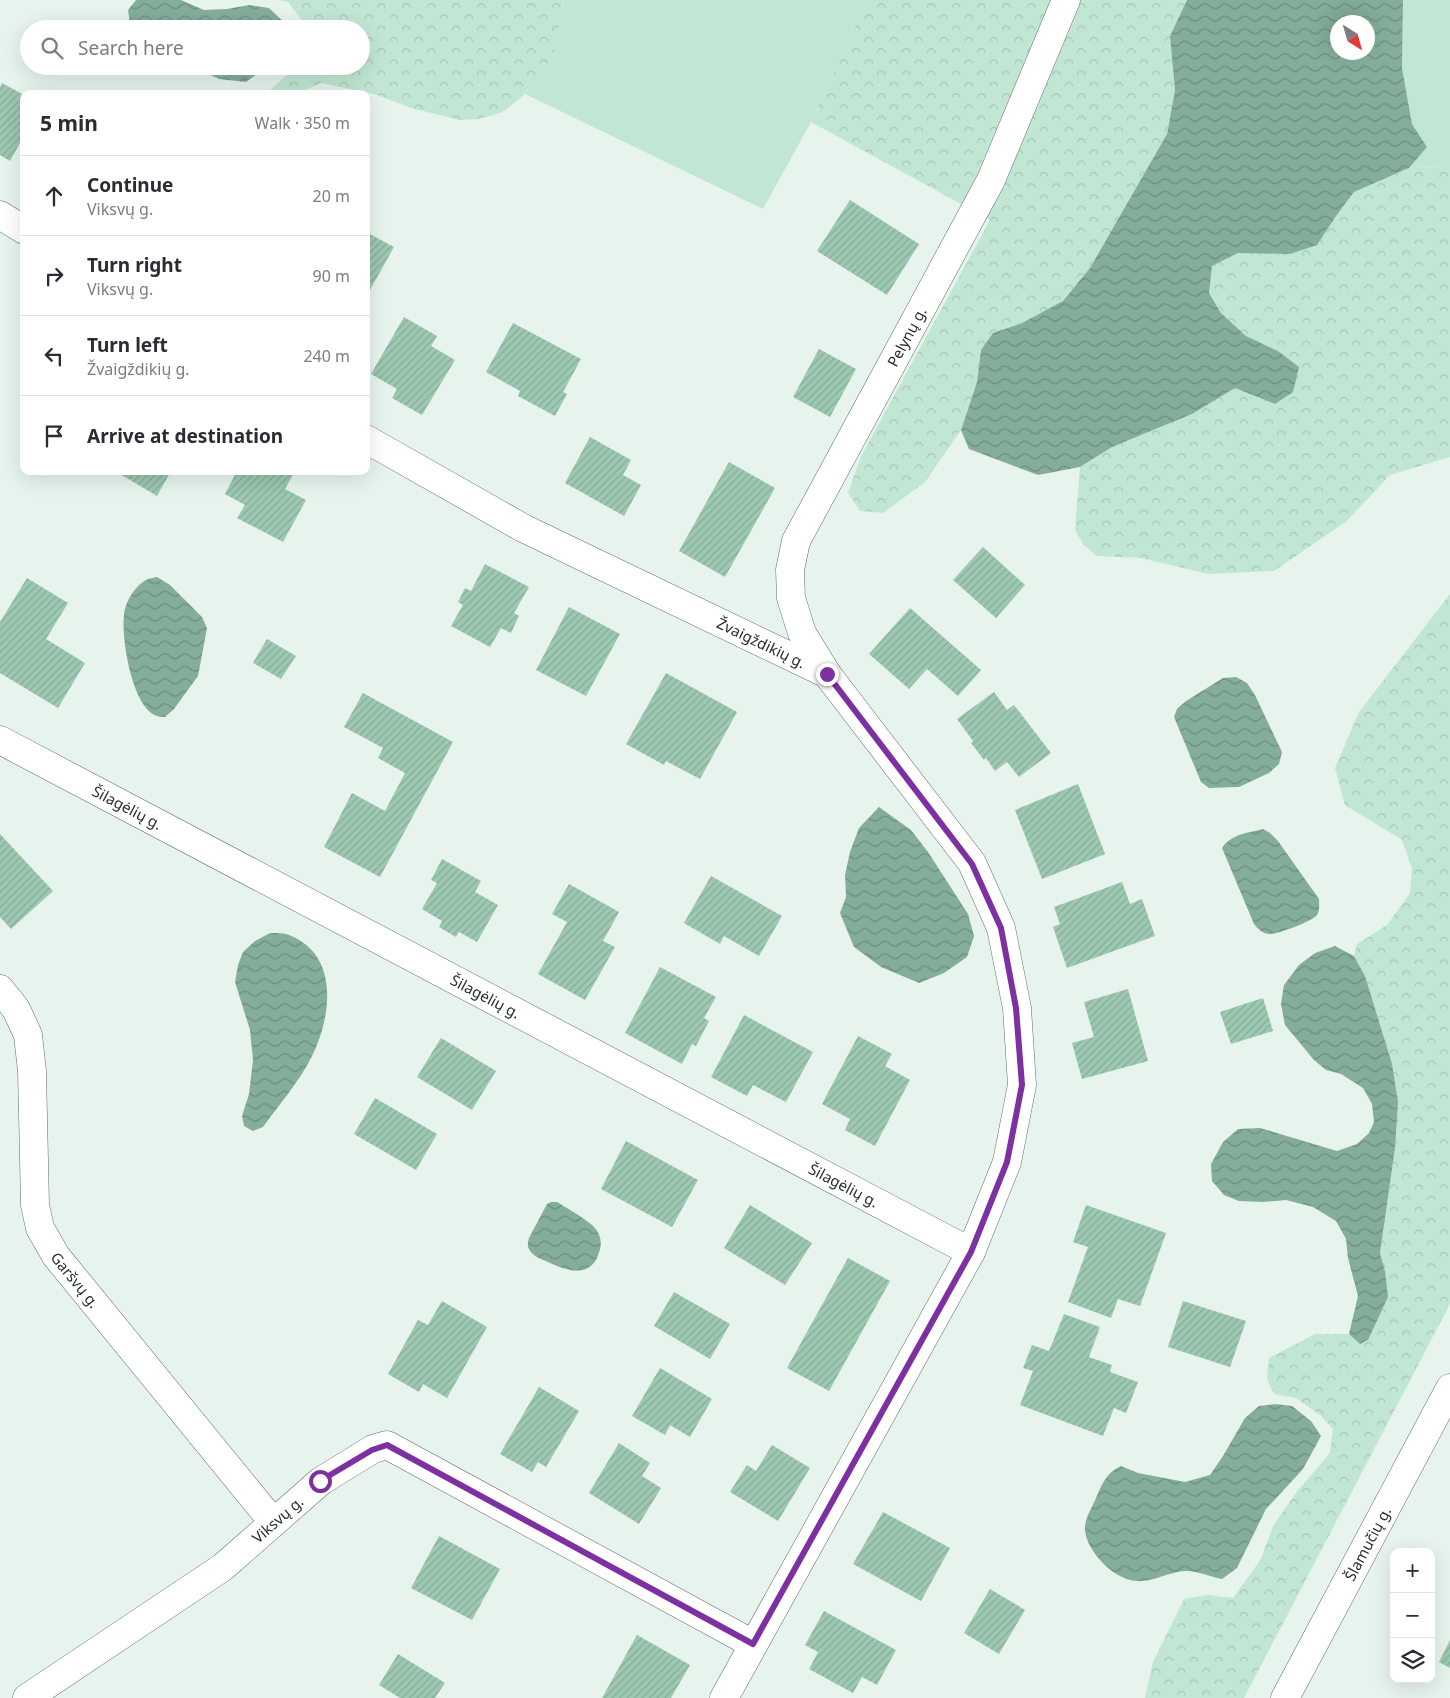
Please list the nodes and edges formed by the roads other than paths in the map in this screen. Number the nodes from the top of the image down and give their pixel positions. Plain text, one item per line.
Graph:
1 (1066, 0) edge
2 (0, 215) edge
3 (20, 228) edge
4 (370, 441) edge
5 (827, 674) junction
6 (0, 740) edge
7 (0, 989) edge
8 (971, 1252) junction
9 (1450, 1388) edge
10 (273, 1522) junction
11 (753, 1644) junction
12 (27, 1698) edge
13 (724, 1698) edge
14 (1284, 1698) edge

1 - 5 street, Pelynų g.
2 - 3 street
4 - 5 street, Žvaigždikių g.
5 - 8 street, Žvaigždikių g.
6 - 8 street, Šilagėlių g.
7 - 10 street, Garšvų g.
8 - 11 street, Žvaigždikių g.
9 - 14 street, Šlamučių g.
10 - 11 street, Viksvų g.
10 - 12 street, Viksvų g.
11 - 13 street, Žvaigždikių g.

